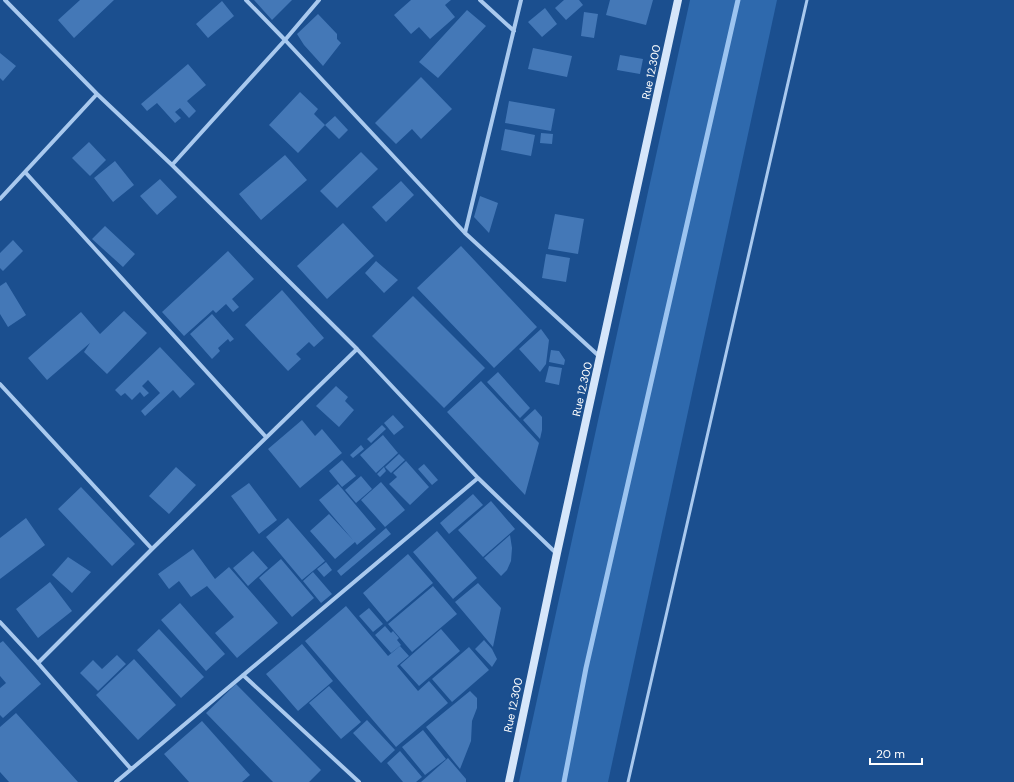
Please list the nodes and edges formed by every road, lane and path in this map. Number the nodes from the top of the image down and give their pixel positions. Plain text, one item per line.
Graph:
1 (5, 0) edge
2 (246, 0) edge
3 (319, 0) edge
4 (480, 0) edge
5 (521, 0) edge
6 (678, 0) edge
7 (808, 0) edge
8 (514, 31) junction
9 (285, 40) junction
10 (97, 94) junction
11 (172, 165) junction
12 (25, 172) junction
13 (0, 199) edge
14 (465, 233) junction
15 (357, 349) junction
16 (600, 357) junction
17 (0, 384) edge
18 (266, 437) junction
19 (478, 478) junction
20 (152, 549) junction
21 (557, 554) junction
22 (0, 622) edge
23 (38, 663) junction
24 (243, 675) junction
25 (131, 769) junction
26 (116, 782) edge
27 (359, 782) edge
28 (509, 782) edge
29 (628, 782) edge

1 - 10 street
2 - 9 street
3 - 9 street
4 - 8 street
5 - 8 street
6 - 16 street, Rue 12.300
7 - 29 lane
8 - 14 street
9 - 11 street
9 - 14 street
10 - 11 street
10 - 12 street
11 - 15 street
12 - 13 street
12 - 18 street
14 - 16 street
15 - 18 street
15 - 19 street
16 - 21 street, Rue 12.300
17 - 20 street
18 - 20 street
19 - 21 street
19 - 24 street
20 - 23 street
21 - 28 street, Rue 12.300
22 - 23 street
23 - 25 street
24 - 25 street
24 - 27 street
25 - 26 street

